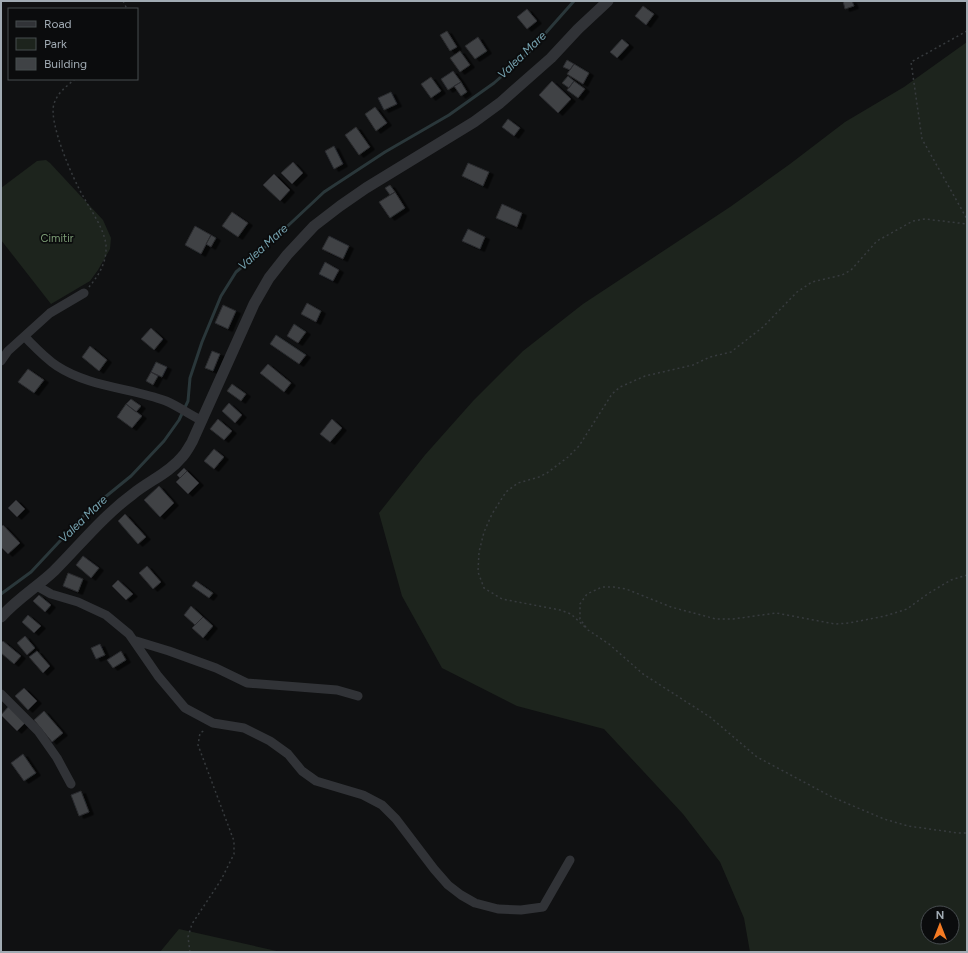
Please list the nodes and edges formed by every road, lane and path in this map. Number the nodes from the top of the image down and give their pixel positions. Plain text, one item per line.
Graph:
1 (608, 1) edge
2 (967, 30) edge
3 (74, 80) edge
4 (967, 219) edge
5 (967, 224) edge
6 (84, 293) joint
7 (25, 337) junction
8 (1, 361) edge
9 (201, 420) junction
10 (967, 575) edge
11 (37, 586) junction
12 (1, 617) edge
13 (588, 630) junction
14 (133, 640) junction
15 (1, 694) edge
16 (358, 696) dead end
17 (213, 723) junction
18 (71, 784) dead end
19 (967, 833) edge
20 (570, 860) dead end
21 (190, 952) edge

1 - 9 street
2 - 4 path
3 - 6 path
5 - 13 path
6 - 7 street
7 - 8 street
7 - 9 street
9 - 11 street
10 - 13 path
11 - 12 street
11 - 14 street
13 - 19 path
14 - 16 street
14 - 17 street
15 - 18 street
17 - 20 street
17 - 21 path

